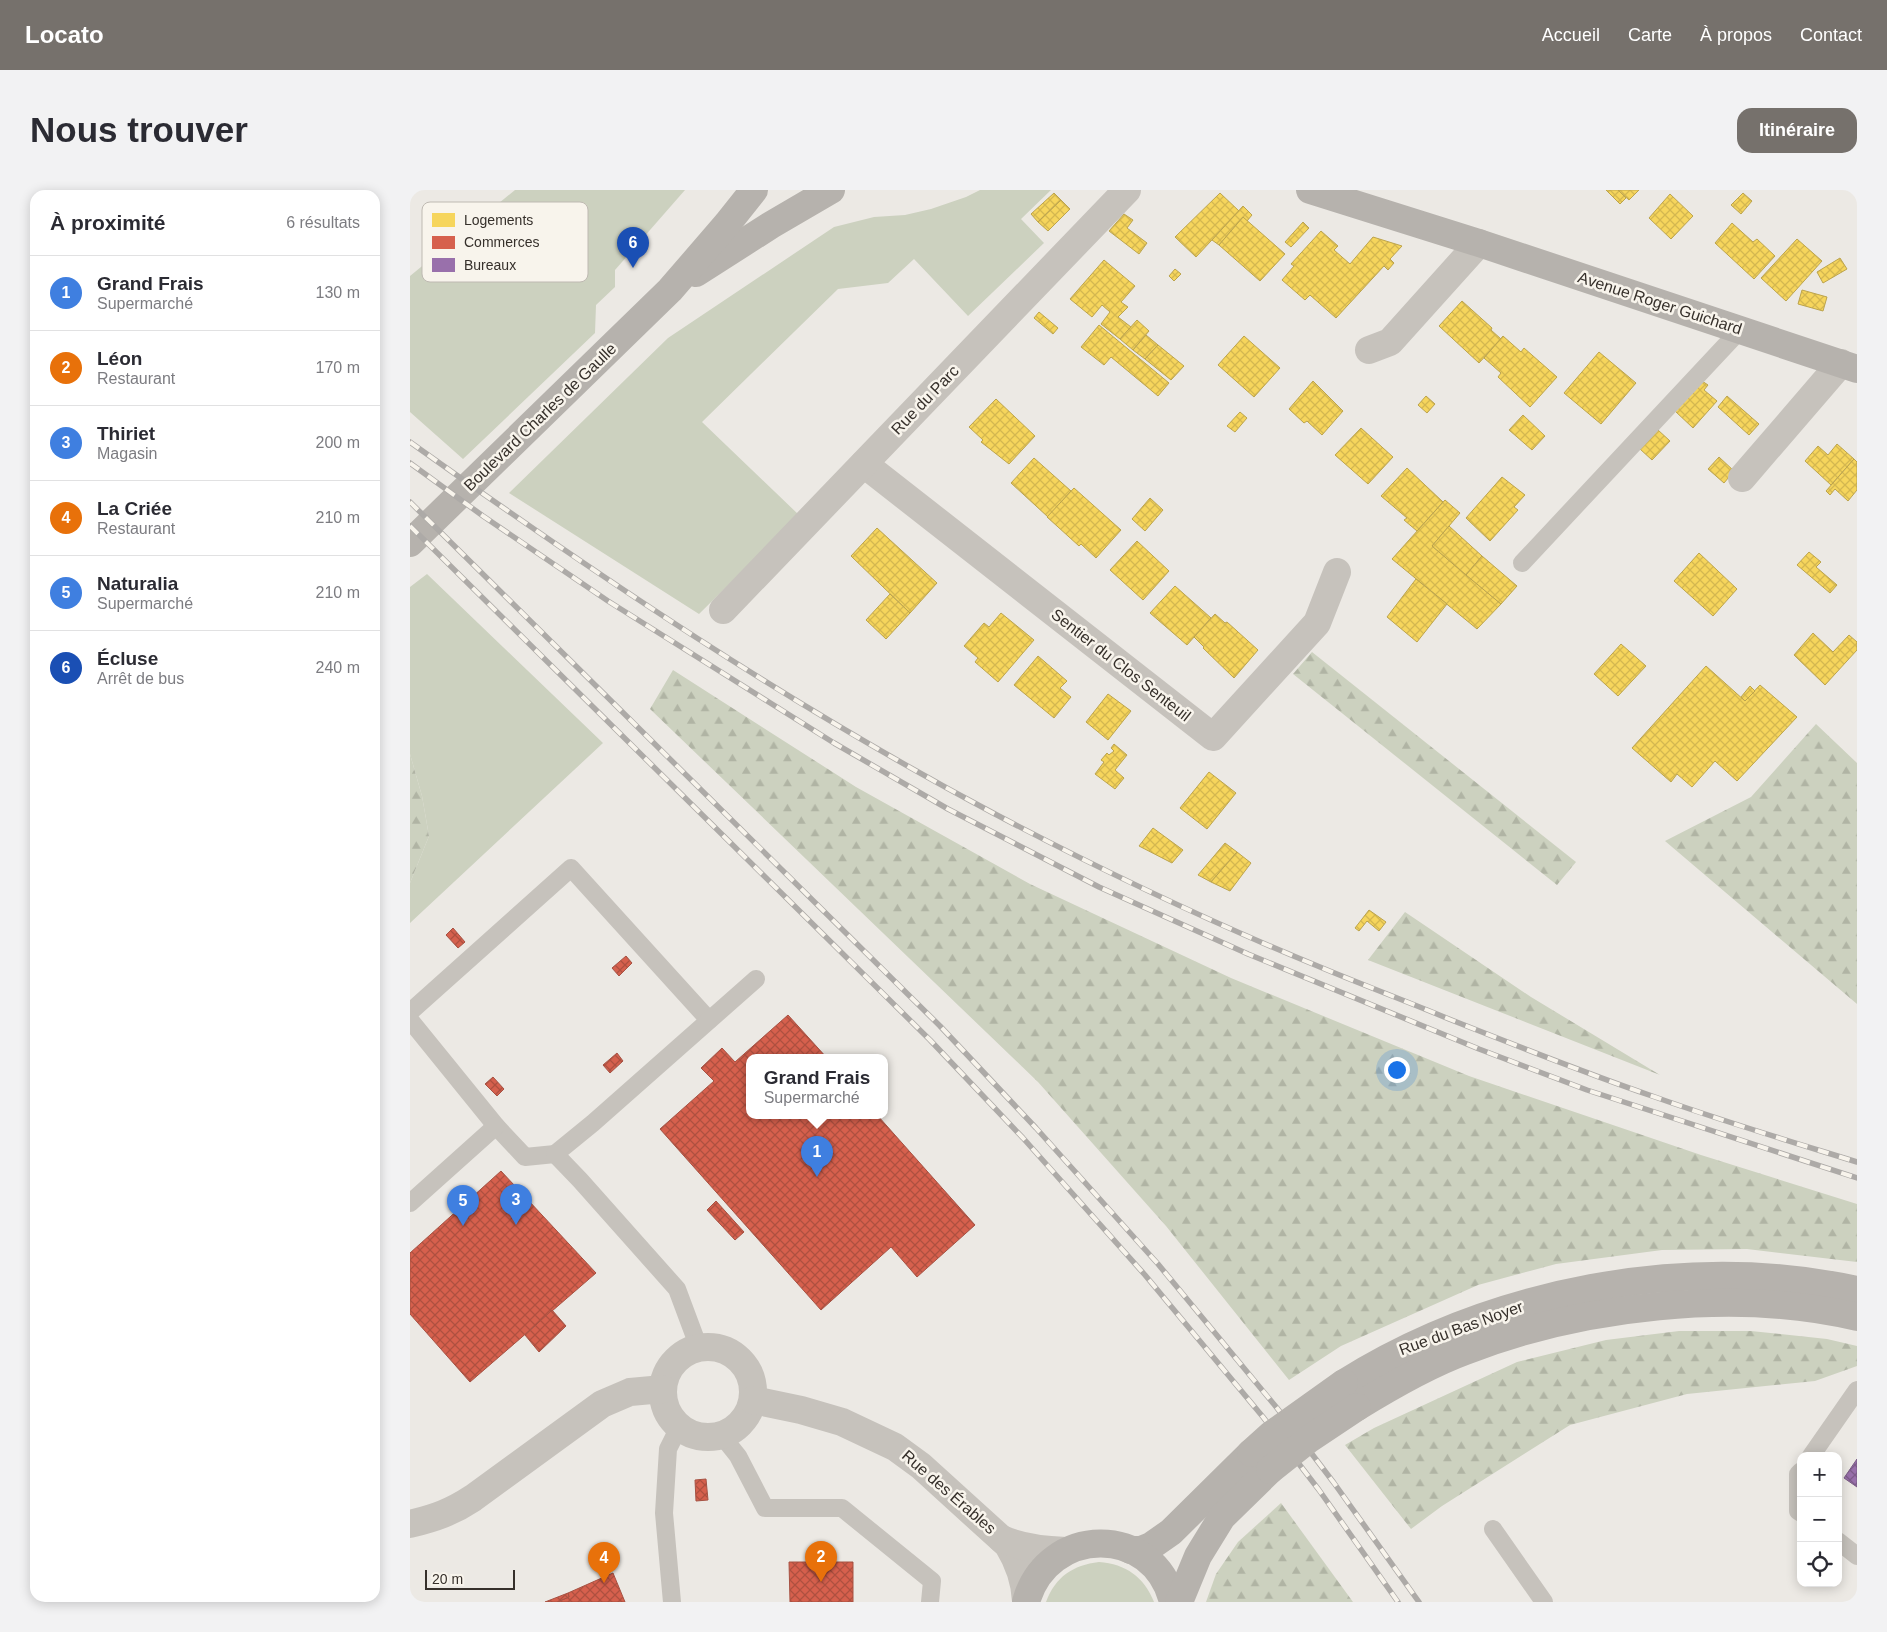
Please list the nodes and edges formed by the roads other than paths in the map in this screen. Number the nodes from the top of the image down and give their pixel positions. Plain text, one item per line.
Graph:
1 (754, 190) edge
2 (831, 190) edge
3 (1127, 190) edge
4 (1310, 190) edge
5 (1479, 243) junction
6 (670, 290) junction
7 (1741, 329) junction
8 (1369, 350) dead end
9 (1849, 366) edge
10 (864, 464) junction
11 (1742, 478) dead end
12 (410, 543) edge
13 (1522, 563) dead end
14 (1337, 572) dead end
15 (723, 610) dead end
16 (756, 979) dead end
17 (410, 1012) edge
18 (410, 1020) edge
19 (709, 1020) junction
20 (496, 1126) junction
21 (555, 1154) junction
22 (410, 1203) edge
23 (1857, 1290) edge
24 (1857, 1317) edge
25 (699, 1348) junction
26 (663, 1389) junction
27 (1857, 1390) edge
28 (753, 1400) junction
29 (679, 1427) junction
30 (722, 1436) junction
31 (1814, 1452) edge
32 (1260, 1462) junction
33 (410, 1524) edge
34 (1493, 1530) dead end
35 (1002, 1539) junction
36 (1842, 1545) edge
37 (1132, 1550) junction
38 (1066, 1551) junction
39 (1857, 1556) edge
40 (1026, 1601) edge
41 (672, 1602) edge
42 (930, 1602) edge
43 (1173, 1602) edge
44 (1178, 1602) edge
45 (1544, 1602) edge

1 - 6 street, Boulevard Charles de Gaulle
2 - 6 street, Boulevard Charles de Gaulle
3 - 10 street, Rue du Parc
4 - 5 street, Avenue Roger Guichard
5 - 7 street, Avenue Roger Guichard
5 - 8 street
6 - 12 street, Boulevard Charles de Gaulle
7 - 9 street, Avenue Roger Guichard
7 - 13 lane
9 - 11 street, Avenue Roger Guichard
10 - 14 street, Sentier du Clos Senteuil
10 - 15 street, Rue du Parc
16 - 19 lane
17 - 19 lane
18 - 20 lane
19 - 21 lane
20 - 21 lane
20 - 22 lane
21 - 25 lane
23 - 32 street, Rue du Bas Noyer, bridge
24 - 32 street, Rue du Bas Noyer, bridge
25 - 26 street
25 - 28 street
26 - 29 street
26 - 33 street
27 - 31 lane
28 - 30 street
28 - 35 street, Rue des Érables
29 - 30 street
29 - 41 lane
30 - 42 lane
32 - 37 street, Rue du Bas Noyer
32 - 44 street, Rue du Bas Noyer
34 - 45 lane
35 - 38 street, Rue des Érables
35 - 40 street, Rue des Érables
36 - 39 lane
37 - 38 street
37 - 43 street
38 - 40 street

